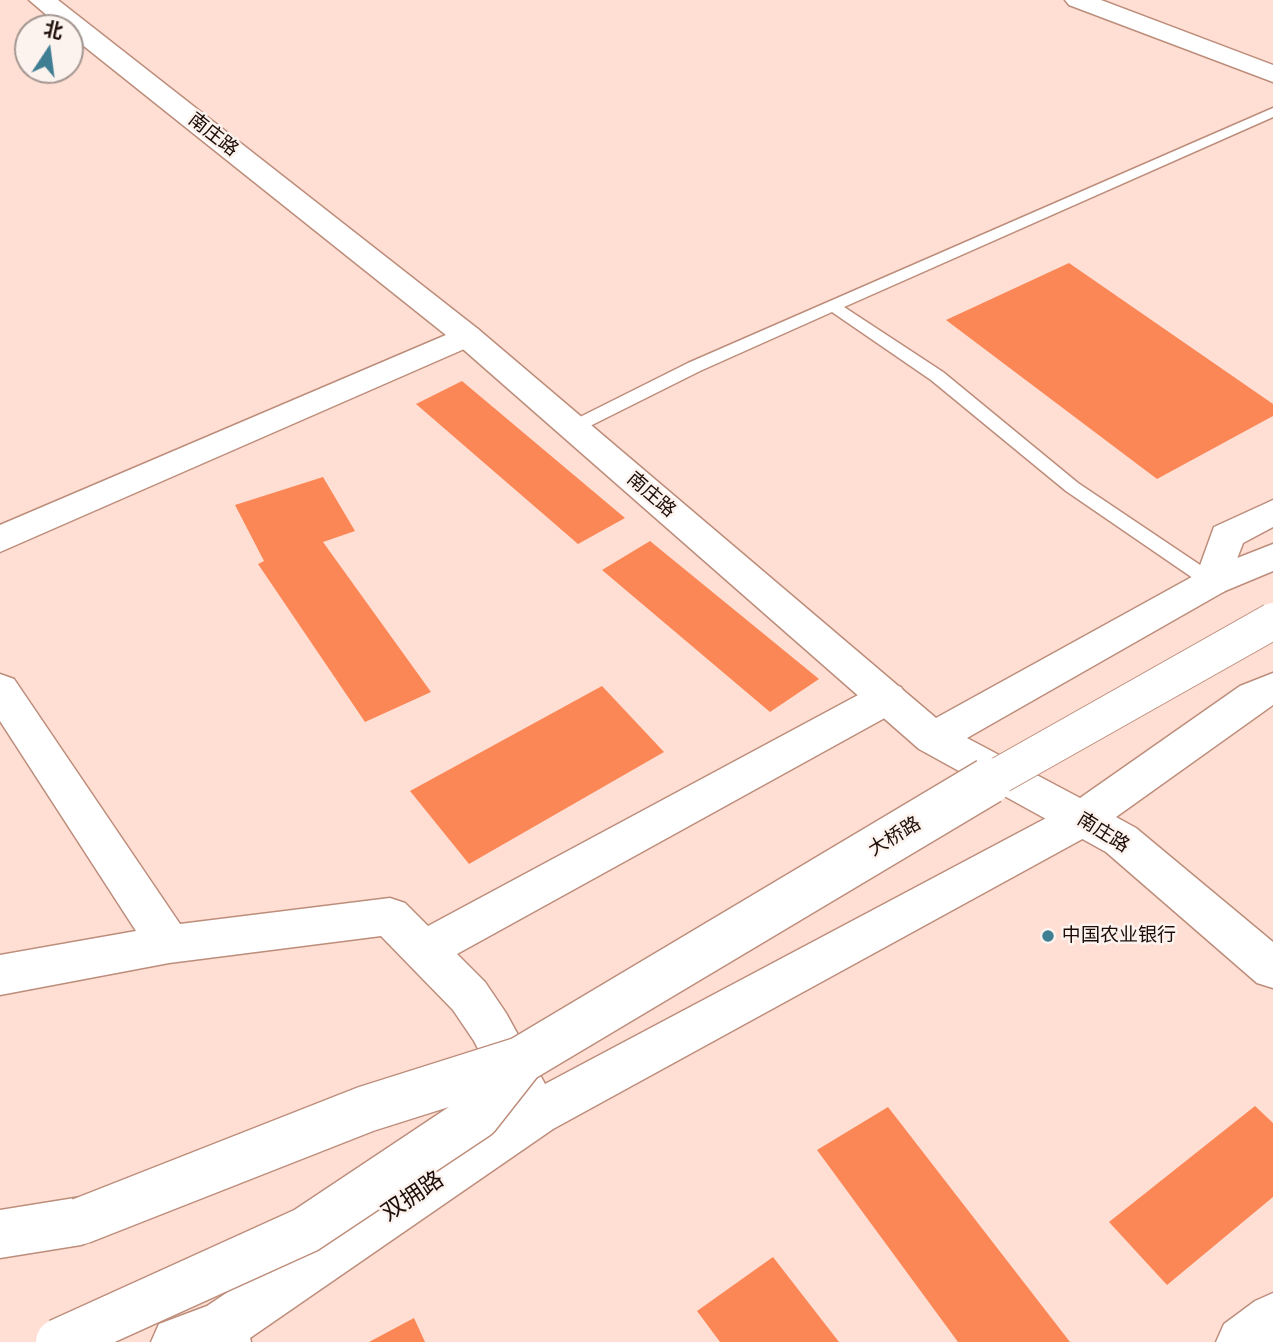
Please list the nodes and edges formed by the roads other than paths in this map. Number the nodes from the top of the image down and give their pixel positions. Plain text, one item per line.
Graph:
1 (42, 0) edge
2 (1078, 0) edge
3 (1115, 0) edge
4 (1273, 59) edge
5 (1273, 74) edge
6 (1273, 112) edge
7 (833, 306) junction
8 (467, 336) junction
9 (572, 428) junction
10 (1273, 512) edge
11 (0, 539) edge
12 (1273, 557) edge
13 (1212, 582) junction
14 (1273, 621) edge
15 (1273, 688) edge
16 (0, 689) edge
17 (887, 698) junction
18 (933, 738) junction
19 (1082, 819) junction
20 (169, 944) junction
21 (424, 950) junction
22 (1273, 969) edge
23 (0, 975) edge
24 (505, 1044) junction
25 (536, 1113) junction
26 (0, 1234) edge
27 (1273, 1319) edge
28 (204, 1338) edge
29 (59, 1342) edge
30 (1242, 1342) edge

1 - 8 street, 南庄路
2 - 5 street
3 - 4 street
6 - 7 lane
7 - 9 lane
7 - 13 lane
8 - 9 street, 南庄路
8 - 11 street
9 - 17 street, 南庄路
10 - 13 street
12 - 13 street
13 - 18 street
14 - 24 street, 大桥路, bridge
15 - 19 street, 双拥路
16 - 20 street
17 - 18 street, 南庄路
17 - 21 street
18 - 19 street, 南庄路
19 - 22 street, 南庄路
19 - 25 street, 双拥路
20 - 21 street
20 - 23 street
21 - 24 street
24 - 25 street
24 - 26 street, bridge
24 - 29 street, bridge
25 - 28 street, 双拥路
27 - 30 street

